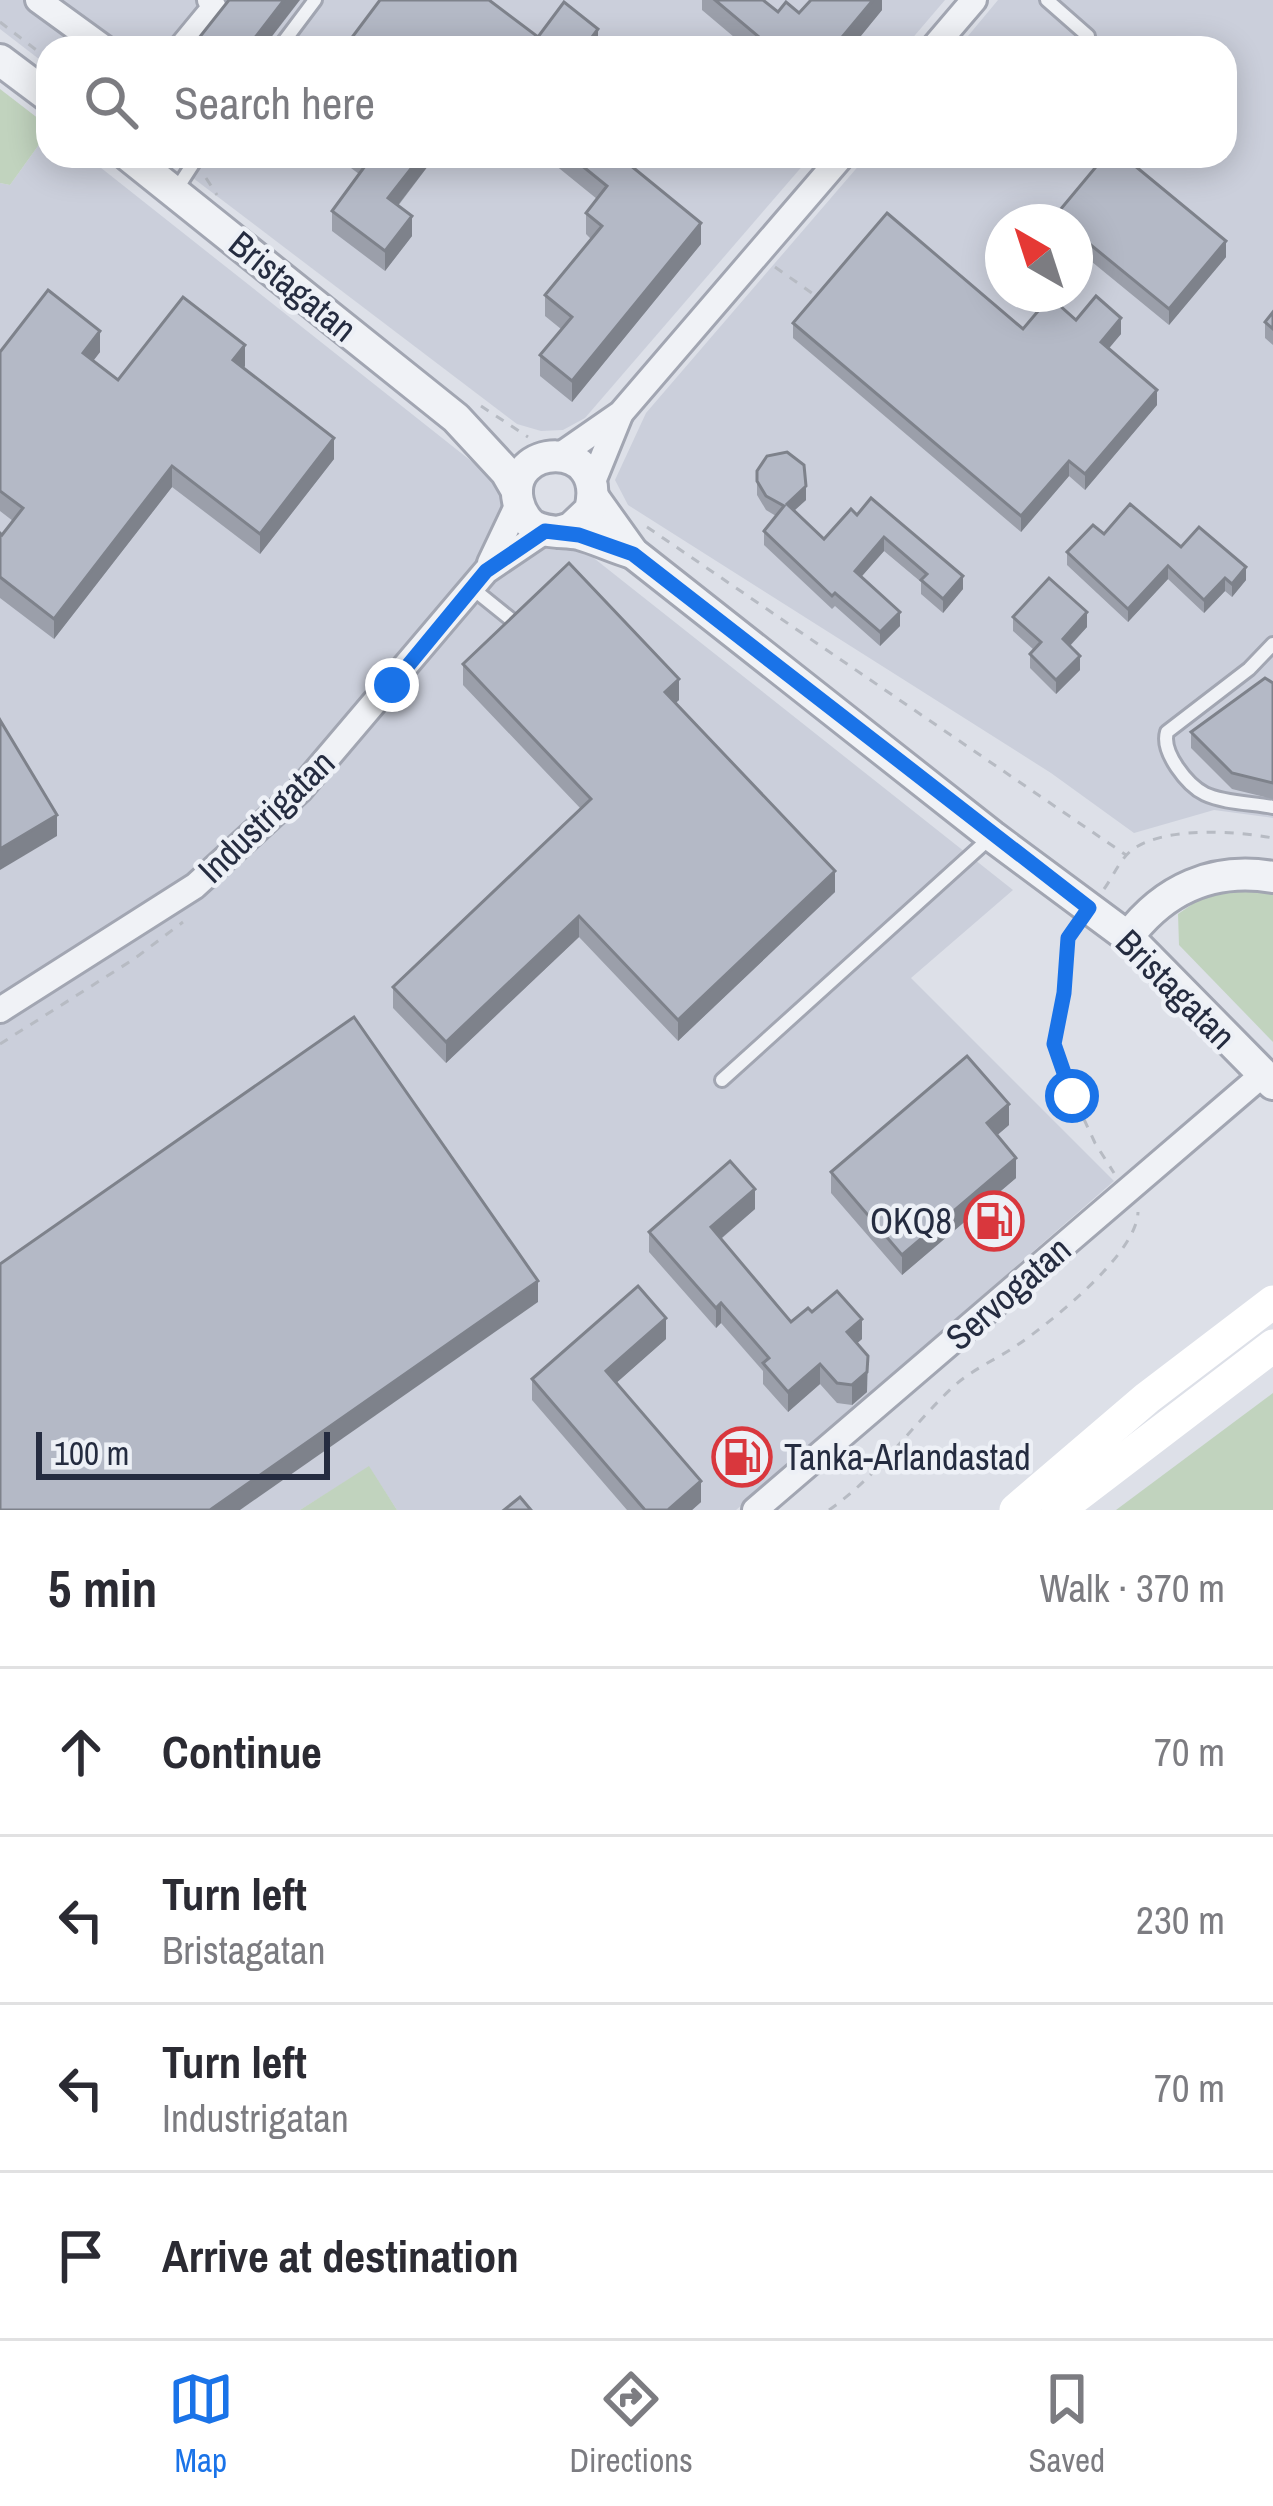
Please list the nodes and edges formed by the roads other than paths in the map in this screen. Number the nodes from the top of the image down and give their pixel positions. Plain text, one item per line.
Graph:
1 (38, 0) edge
2 (210, 0) edge
3 (316, 0) edge
4 (974, 0) edge
5 (1047, 0) edge
6 (88, 36) edge
7 (191, 36) edge
8 (288, 36) edge
9 (944, 36) edge
10 (1088, 36) dead end
11 (0, 60) edge
12 (36, 86) edge
13 (832, 168) edge
14 (188, 171) edge
15 (468, 411) junction
16 (621, 413) junction
17 (546, 450) junction
18 (592, 491) junction
19 (518, 498) junction
20 (552, 531) junction
21 (633, 554) junction
22 (479, 579) junction
23 (513, 621) edge
24 (1273, 644) edge
25 (1273, 807) edge
26 (992, 836) junction
27 (1273, 877) edge
28 (1129, 937) junction
29 (0, 1010) edge
30 (722, 1080) dead end
31 (1267, 1080) edge
32 (1273, 1106) edge
33 (1273, 1302) edge
34 (1273, 1346) edge
35 (755, 1510) edge
36 (1016, 1510) edge
37 (1058, 1510) edge

1 - 6 street
2 - 7 street
3 - 8 lane
4 - 9 street
5 - 10 lane
11 - 12 street
13 - 16 street
14 - 15 street, Bristagatan
15 - 17 street, Bristagatan
15 - 19 street, Bristagatan
16 - 17 street
16 - 18 street
17 - 18 street, Bristagatan
17 - 19 street
18 - 20 street
18 - 21 street, Bristagatan
19 - 20 street, Bristagatan
19 - 22 street, Industrigatan
20 - 21 street, Bristagatan
20 - 22 street, Industrigatan
21 - 26 street, Bristagatan
22 - 23 lane
22 - 29 street, Industrigatan
24 - 25 lane
26 - 28 street, Bristagatan
26 - 30 lane
27 - 28 street
28 - 31 street, Bristagatan
31 - 32 street, Bristagatan
31 - 35 street, Servogatan
33 - 36 main road
34 - 37 main road

